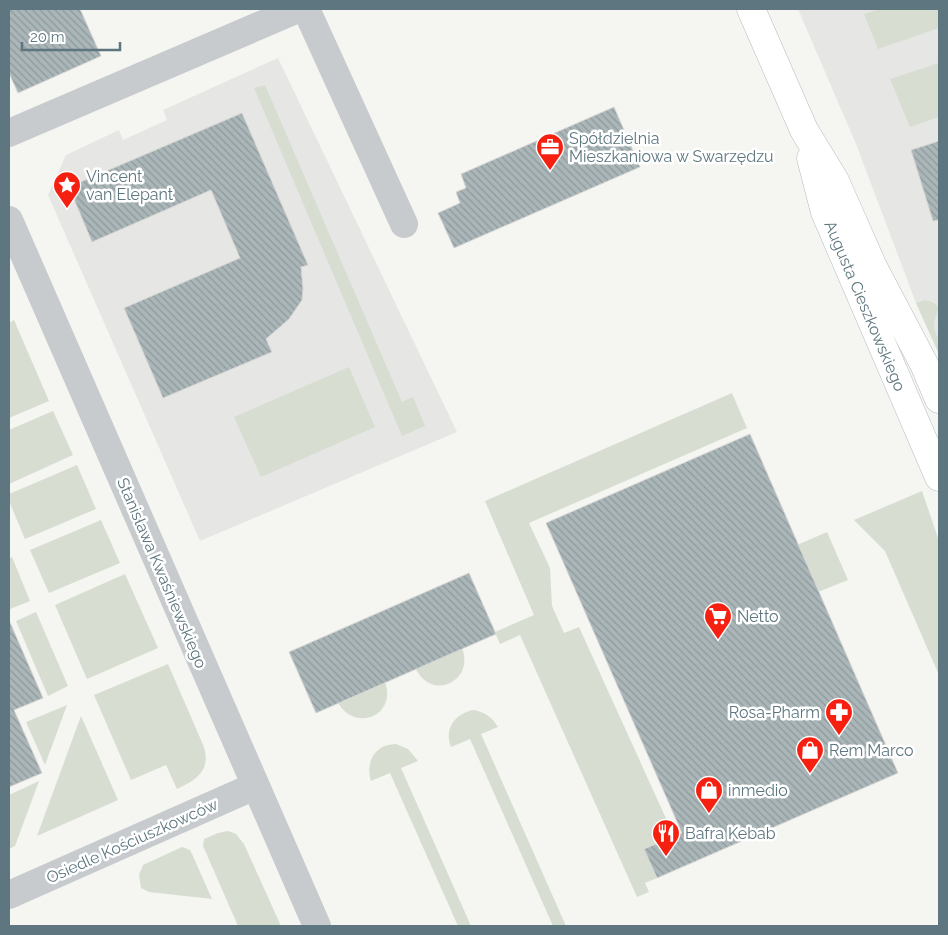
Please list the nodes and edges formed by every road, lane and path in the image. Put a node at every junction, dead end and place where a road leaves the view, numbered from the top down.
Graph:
1 (298, 9) edge
2 (306, 9) edge
3 (751, 9) edge
4 (804, 130) junction
5 (9, 133) edge
6 (9, 220) edge
7 (404, 224) dead end
8 (939, 399) edge
9 (939, 477) edge
10 (255, 786) junction
11 (9, 895) edge
12 (317, 926) edge

1 - 5 street
2 - 7 street
3 - 4 street, Augusta Cieszkowskiego
4 - 8 street, Augusta Cieszkowskiego
4 - 9 street, Augusta Cieszkowskiego
6 - 10 street, Stanisława Kwaśniewskiego
10 - 11 street, Osiedle Kościuszkowców
10 - 12 street, Stanisława Kwaśniewskiego

